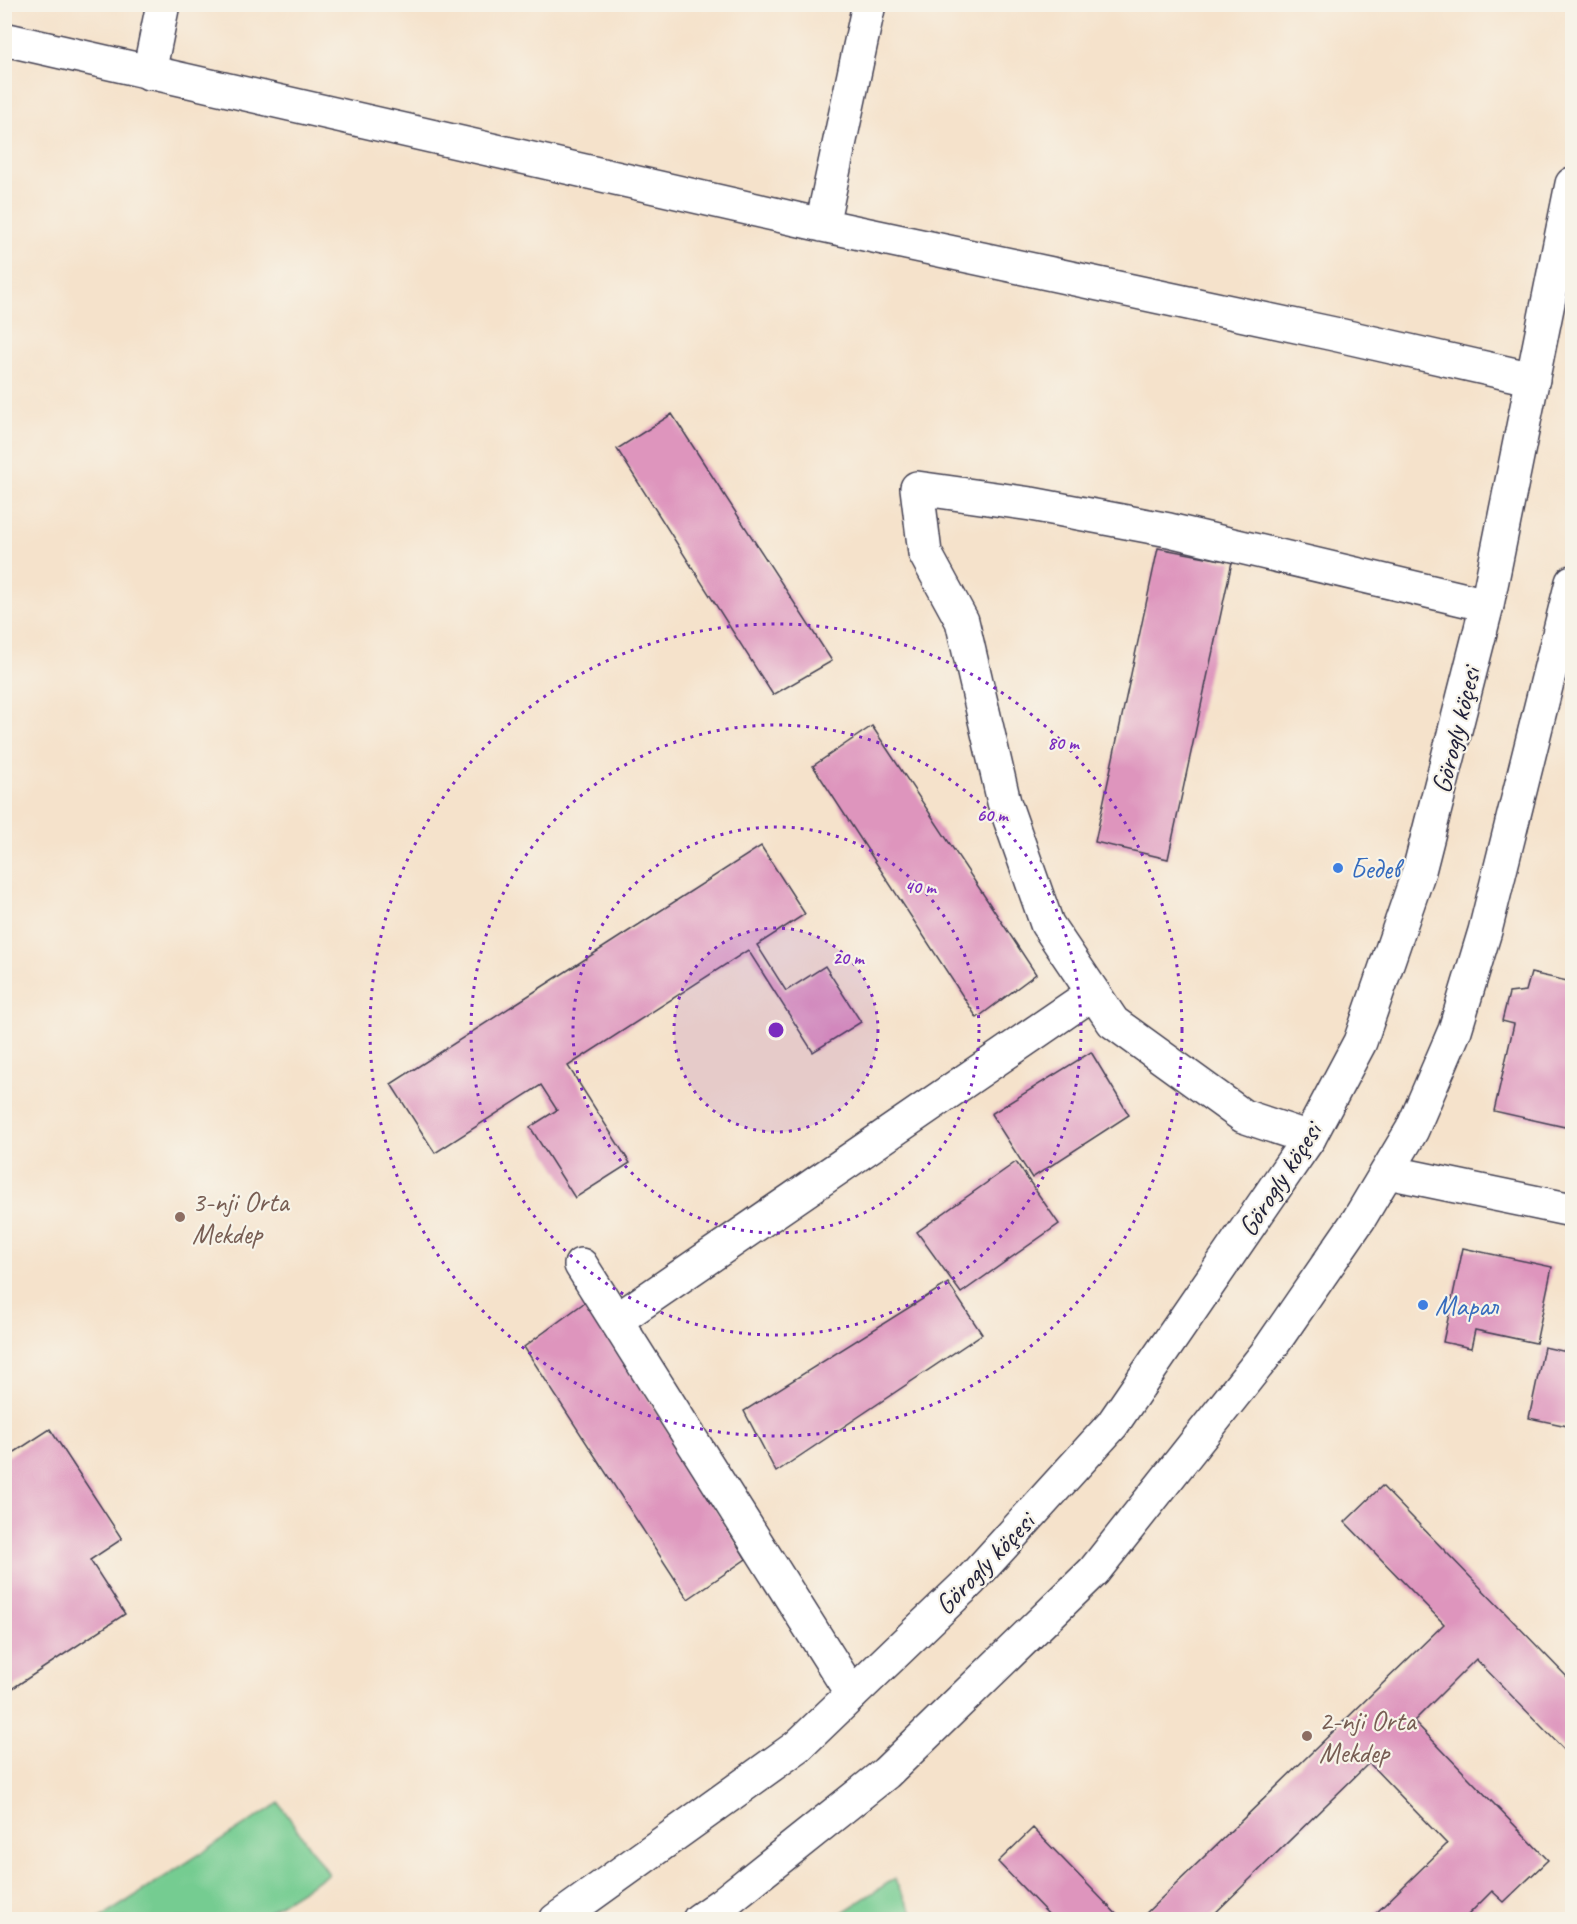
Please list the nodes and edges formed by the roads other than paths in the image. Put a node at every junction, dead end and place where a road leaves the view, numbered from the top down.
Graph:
1 (163, 4) edge
2 (869, 4) edge
3 (4, 39) edge
4 (149, 73) junction
5 (1572, 184) edge
6 (822, 225) junction
7 (1533, 379) junction
8 (1572, 582) edge
9 (1487, 605) junction
10 (1093, 993) junction
11 (1309, 1138) junction
12 (1388, 1172) junction
13 (1572, 1210) edge
14 (581, 1265) dead end
15 (616, 1320) junction
16 (852, 1694) junction
17 (556, 1920) edge
18 (699, 1920) edge

1 - 4 main road
2 - 6 main road
3 - 4 main road
4 - 6 main road
5 - 7 main road, Görogly köçesi
6 - 7 main road
7 - 9 main road, Görogly köçesi
8 - 12 main road
9 - 10 main road
9 - 11 main road, Görogly köçesi
10 - 11 main road
10 - 15 main road
11 - 16 main road, Görogly köçesi
12 - 13 main road
12 - 18 main road
14 - 15 main road
15 - 16 main road
16 - 17 main road, Görogly köçesi

